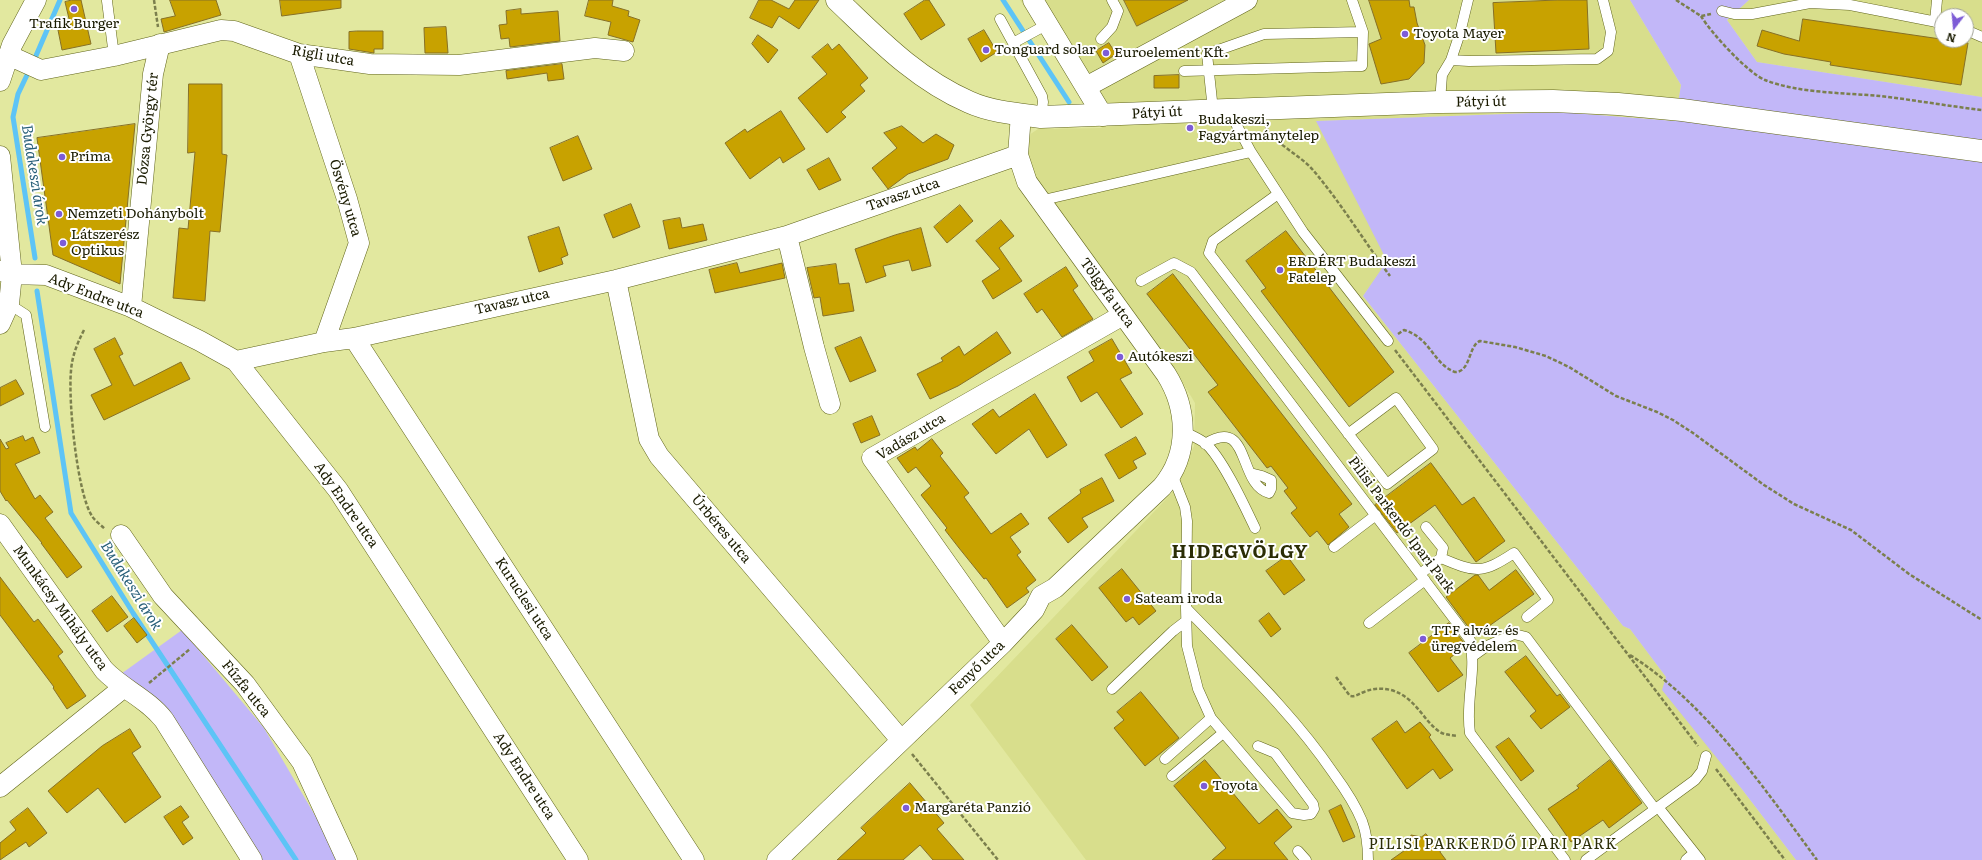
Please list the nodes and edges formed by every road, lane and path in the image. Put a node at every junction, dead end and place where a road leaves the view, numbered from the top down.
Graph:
1 (36, 0) edge
2 (154, 0) edge
3 (837, 0) edge
4 (1033, 0) edge
5 (1112, 0) edge
6 (1247, 0) edge
7 (1352, 0) edge
8 (1468, 0) edge
9 (1603, 0) edge
10 (1676, 0) edge
11 (107, 1) dead end
12 (1811, 2) edge
13 (1722, 11) joint
14 (1701, 16) junction
15 (1000, 19) dead end
16 (1934, 22) edge
17 (1048, 24) junction
18 (1363, 32) junction
19 (1101, 39) dead end
20 (1013, 43) junction
21 (160, 44) junction
22 (624, 52) dead end
23 (299, 54) junction
24 (8, 55) junction
25 (114, 56) junction
26 (1451, 60) junction
27 (1184, 71) dead end
28 (1210, 71) junction
29 (0, 81) edge
30 (1086, 87) junction
31 (1440, 102) junction
32 (1256, 109) junction
33 (1221, 110) junction
34 (1982, 110) edge
35 (1030, 116) junction
36 (1102, 116) junction
37 (1982, 151) edge
38 (1251, 152) junction
39 (1018, 155) junction
40 (0, 156) edge
41 (1278, 194) junction
42 (1039, 201) junction
43 (787, 236) junction
44 (6, 273) edge
45 (1390, 276) dead end
46 (616, 280) junction
47 (1141, 281) dead end
48 (8, 304) junction
49 (131, 307) junction
50 (1123, 315) junction
51 (0, 324) edge
52 (84, 330) dead end
53 (354, 338) junction
54 (1388, 341) junction
55 (324, 342) junction
56 (236, 361) junction
57 (830, 404) dead end
58 (45, 427) dead end
59 (1183, 431) junction
60 (1348, 434) junction
61 (1205, 444) junction
62 (1250, 473) dead end
63 (1172, 474) junction
64 (1376, 515) junction
65 (0, 524) edge
66 (1426, 527) dead end
67 (1255, 528) dead end
68 (121, 535) joint
69 (1334, 547) dead end
70 (1441, 558) junction
71 (1422, 577) junction
72 (1186, 608) junction
73 (1527, 617) dead end
74 (1982, 620) edge
75 (1186, 621) junction
76 (1369, 623) dead end
77 (1003, 643) junction
78 (1628, 653) junction
79 (1474, 656) junction
80 (174, 662) dead end
81 (158, 675) dead end
82 (1336, 677) dead end
83 (123, 688) junction
84 (1112, 689) dead end
85 (1211, 718) junction
86 (1223, 733) junction
87 (1470, 733) junction
88 (901, 740) junction
89 (1258, 746) dead end
90 (1706, 756) junction
91 (1165, 759) dead end
92 (1172, 776) dead end
93 (0, 787) edge
94 (1656, 808) junction
95 (1298, 851) dead end
96 (1697, 856) edge
97 (344, 859) edge
98 (252, 860) edge
99 (578, 860) edge
100 (694, 860) edge
101 (777, 860) edge
102 (998, 860) edge
103 (1306, 860) edge
104 (1368, 860) edge
105 (1564, 860) edge
106 (1586, 860) edge
107 (1686, 860) edge
108 (1785, 860) edge
109 (1817, 860) edge

1 - 24 street
2 - 21 path
3 - 35 main road, Pátyi út
4 - 17 street
5 - 19 lane
6 - 30 street
7 - 18 lane
8 - 26 lane
9 - 26 lane
10 - 14 path
11 - 25 lane
12 - 13 lane
12 - 16 lane
13 - 14 path
14 - 34 path
15 - 20 lane
17 - 20 lane
17 - 30 street
18 - 28 lane
18 - 28 lane
20 - 35 lane
21 - 23 street, Rigli utca
21 - 25 street, Rigli utca
21 - 49 street, Dózsa György tér
22 - 23 street, Rigli utca
23 - 55 street, Ösvény utca
24 - 25 street, Rigli utca
24 - 29 street
26 - 31 lane
27 - 28 lane
28 - 33 lane
30 - 36 street
31 - 32 main road, Pátyi út
31 - 37 main road, Pátyi út
32 - 33 main road, Pátyi út
32 - 45 path
33 - 36 main road, Pátyi út
33 - 38 lane
35 - 36 main road, Pátyi út
35 - 39 street, Tölgyfa utca
38 - 41 lane
38 - 42 lane
39 - 42 street, Tölgyfa utca
39 - 43 street, Tavasz utca
40 - 44 street
41 - 54 lane
41 - 60 lane
42 - 50 street, Tölgyfa utca
43 - 46 street, Tavasz utca
43 - 57 street
44 - 48 street
44 - 49 street, Ady Endre utca
46 - 53 street, Tavasz utca
46 - 88 street, Úrbéres utca
47 - 64 lane, Pilisi Parkerdő Ipari Park
48 - 51 street
48 - 58 lane
49 - 56 street, Ady Endre utca
50 - 59 street, Tölgyfa utca
50 - 77 street, Vadász utca
52 - 68 path
53 - 55 street, Tavasz utca
53 - 100 street, Kuruclesi utca
54 - 74 path
54 - 78 path
55 - 56 street, Tavasz utca
56 - 99 street, Ady Endre utca
59 - 61 lane
59 - 63 street, Tölgyfa utca
60 - 60 lane
61 - 62 lane
61 - 67 lane
63 - 72 lane
63 - 77 street, Fenyő utca
64 - 69 lane
64 - 71 lane, Pilisi Parkerdő Ipari Park
65 - 83 street, Munkácsy Mihály utca
66 - 70 lane
68 - 97 street, Fűzfa utca
70 - 71 lane
70 - 73 lane
71 - 76 lane
71 - 79 lane, Pilisi Parkerdő Ipari Park
72 - 75 lane
72 - 104 lane
75 - 84 lane
75 - 85 lane
77 - 88 street, Fenyő utca
78 - 90 path
78 - 109 path
79 - 87 lane, Pilisi Parkerdő Ipari Park
79 - 94 lane
80 - 81 path
82 - 87 path
83 - 93 street
83 - 98 street, Munkácsy Mihály utca
85 - 86 lane
85 - 91 lane
86 - 89 lane
86 - 92 lane
87 - 105 lane
88 - 101 street, Fenyő utca
88 - 102 path
90 - 94 lane
90 - 108 path
94 - 96 lane
94 - 106 lane
95 - 103 lane
96 - 107 lane

